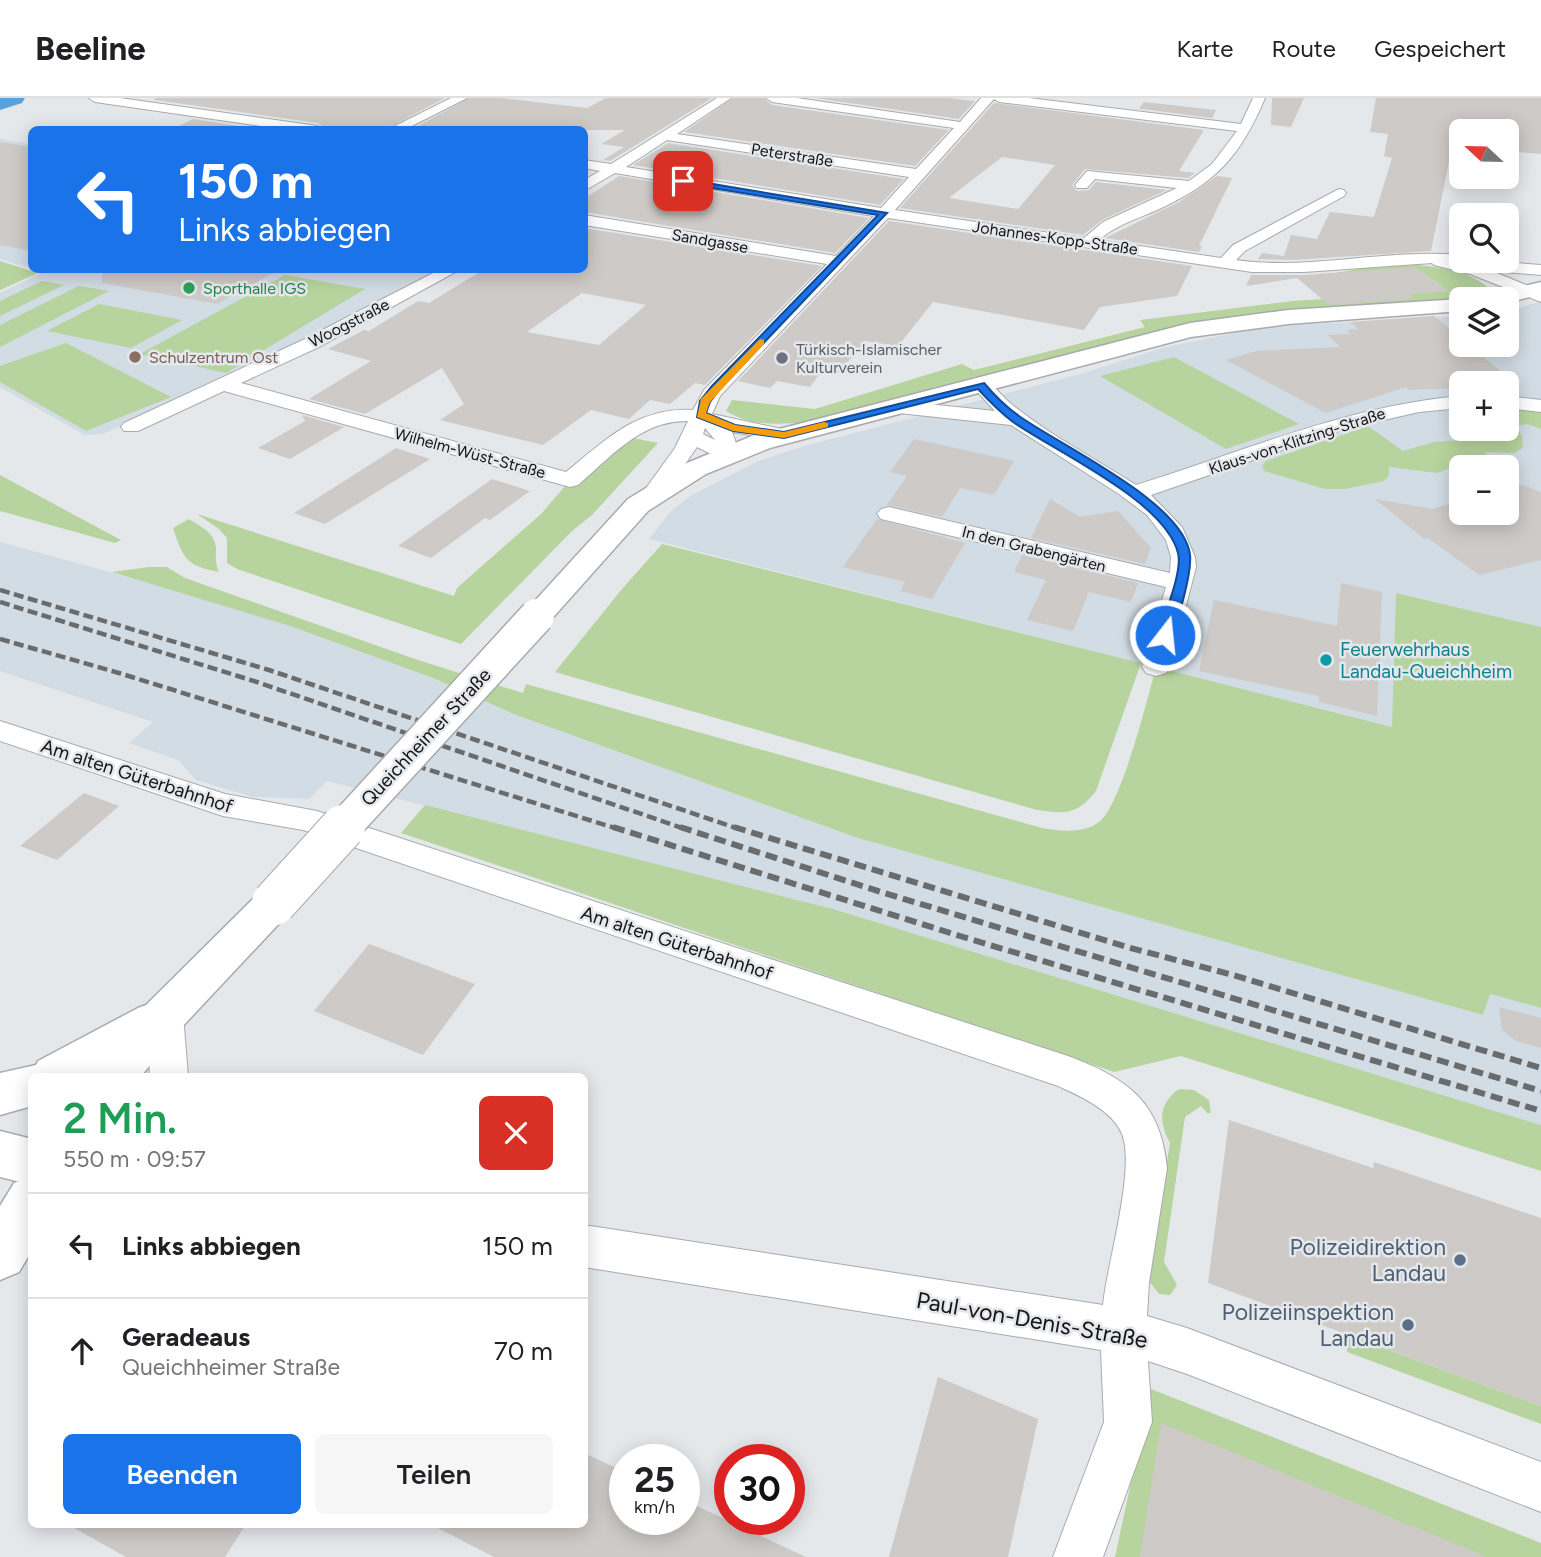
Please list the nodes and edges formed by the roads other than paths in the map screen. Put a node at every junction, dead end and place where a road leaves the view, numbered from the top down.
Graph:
1 (95, 98) edge
2 (461, 98) edge
3 (725, 98) edge
4 (772, 98) edge
5 (988, 98) edge
6 (999, 98) edge
7 (1259, 98) edge
8 (1177, 103) dead end
9 (242, 119) junction
10 (1168, 119) junction
11 (225, 126) edge
12 (274, 126) edge
13 (402, 126) edge
14 (963, 126) junction
15 (1246, 128) junction
16 (666, 136) junction
17 (588, 165) edge
18 (612, 169) junction
19 (918, 174) junction
20 (1091, 175) dead end
21 (588, 184) edge
22 (1192, 186) junction
23 (1339, 192) dead end
24 (883, 213) junction
25 (588, 221) edge
26 (1088, 243) junction
27 (1408, 257) junction
28 (1449, 259) edge
29 (837, 261) junction
30 (1227, 263) junction
31 (1519, 268) edge
32 (1541, 270) edge
33 (445, 273) edge
34 (1506, 273) edge
35 (1538, 294) edge
36 (1519, 296) edge
37 (1519, 301) edge
38 (1449, 306) edge
39 (224, 385) junction
40 (981, 386) junction
41 (1449, 403) edge
42 (1519, 403) edge
43 (1541, 406) edge
44 (899, 407) junction
45 (709, 419) junction
46 (1016, 419) junction
47 (131, 427) dead end
48 (784, 435) junction
49 (690, 436) junction
50 (729, 454) junction
51 (655, 491) junction
52 (1135, 493) junction
53 (888, 514) dead end
54 (1180, 583) junction
55 (1157, 667) dead end
56 (0, 731) edge
57 (166, 1015) junction
58 (60, 1073) edge
59 (115, 1073) edge
60 (169, 1073) edge
61 (28, 1086) edge
62 (0, 1094) edge
63 (0, 1154) edge
64 (28, 1161) edge
65 (28, 1206) edge
66 (588, 1247) edge
67 (0, 1254) edge
68 (1123, 1331) junction
69 (1541, 1487) edge
70 (1078, 1557) edge

1 - 9 street
2 - 13 street
3 - 16 street
4 - 14 street
5 - 14 street
6 - 10 street
7 - 15 street
8 - 10 street
9 - 11 street
9 - 12 street
10 - 15 street
14 - 19 street
15 - 22 street
16 - 18 street
16 - 19 street, Peterstraße
17 - 18 street, Johannes-Kopp-Straße
18 - 21 street
18 - 24 street, Johannes-Kopp-Straße
19 - 24 street
20 - 22 street
22 - 26 street
23 - 30 street
24 - 26 street, Johannes-Kopp-Straße
24 - 29 street
25 - 29 street, Sandgasse
26 - 30 street, Johannes-Kopp-Straße
27 - 28 street, Johannes-Kopp-Straße
27 - 30 street, Johannes-Kopp-Straße
27 - 35 street, Johannes-Kopp-Straße
29 - 45 street
31 - 32 street, Johannes-Kopp-Straße
33 - 39 street, Woogstraße
34 - 35 street, Johannes-Kopp-Straße
35 - 36 main road
35 - 37 street
38 - 40 main road, Queichheimer Straße
39 - 45 street, Wilhelm-Wüst-Straße
39 - 47 street, Woogstraße
40 - 44 main road, Queichheimer Straße
40 - 46 street
41 - 52 street, Klaus-von-Klitzing-Straße
42 - 43 street
44 - 46 street
44 - 48 main road, Queichheimer Straße
45 - 48 street
45 - 49 street
45 - 50 street
46 - 52 street
48 - 50 main road, Queichheimer Straße
49 - 50 street
49 - 51 street
50 - 51 main road, Queichheimer Straße
51 - 57 main road, Queichheimer Straße, bridge
52 - 54 street
53 - 54 street, In den Grabengärten
54 - 55 street
56 - 68 street, Am alten Güterbahnhof
57 - 58 main road
57 - 59 main road, Queichheimer Straße
57 - 60 street
61 - 62 main road
63 - 64 main road
65 - 67 main road
66 - 68 street, Paul-von-Denis-Straße
68 - 69 street, Paul-von-Denis-Straße
68 - 70 street, Am alten Güterbahnhof

